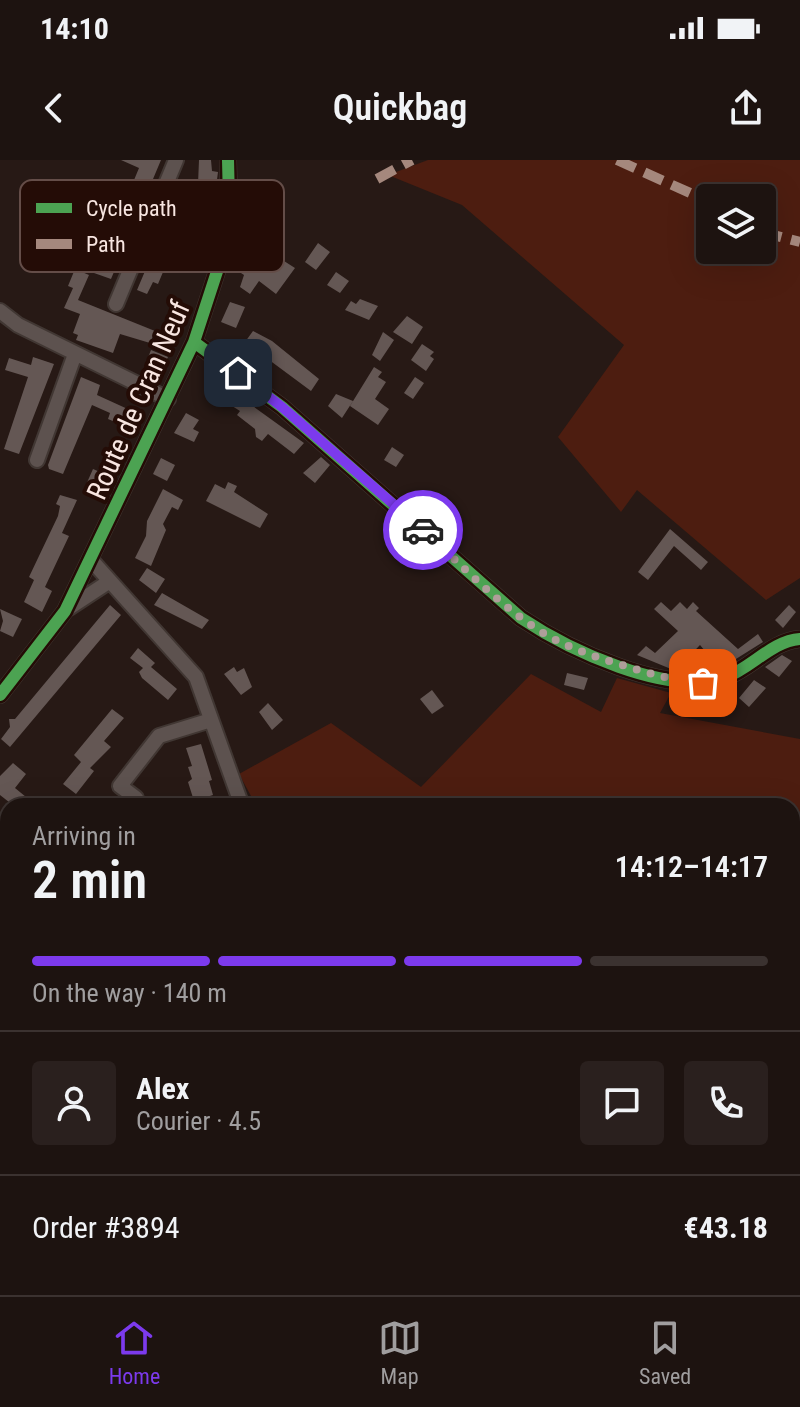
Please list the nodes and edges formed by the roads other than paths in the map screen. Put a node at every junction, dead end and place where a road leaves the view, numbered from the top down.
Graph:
1 (176, 160) edge
2 (228, 160) edge
3 (168, 180) edge
4 (228, 180) edge
5 (129, 272) edge
6 (217, 272) edge
7 (116, 304) dead end
8 (0, 311) edge
9 (194, 342) junction
10 (75, 354) junction
11 (168, 399) junction
12 (37, 460) dead end
13 (92, 561) junction
14 (110, 581) junction
15 (65, 611) junction
16 (800, 639) edge
17 (0, 695) edge
18 (211, 720) junction
19 (136, 798) dead end
20 (239, 798) edge

1 - 3 street
2 - 4 street, Route de Cran Neuf
5 - 7 street
6 - 9 street, Route de Cran Neuf
8 - 10 street
9 - 11 street, Route de Cran Neuf
9 - 16 street
10 - 11 street
10 - 12 street
11 - 13 street, Route de Cran Neuf
13 - 14 street
13 - 15 street, Route de Cran Neuf
14 - 15 street
14 - 18 street
15 - 17 street
18 - 19 street
18 - 20 street

